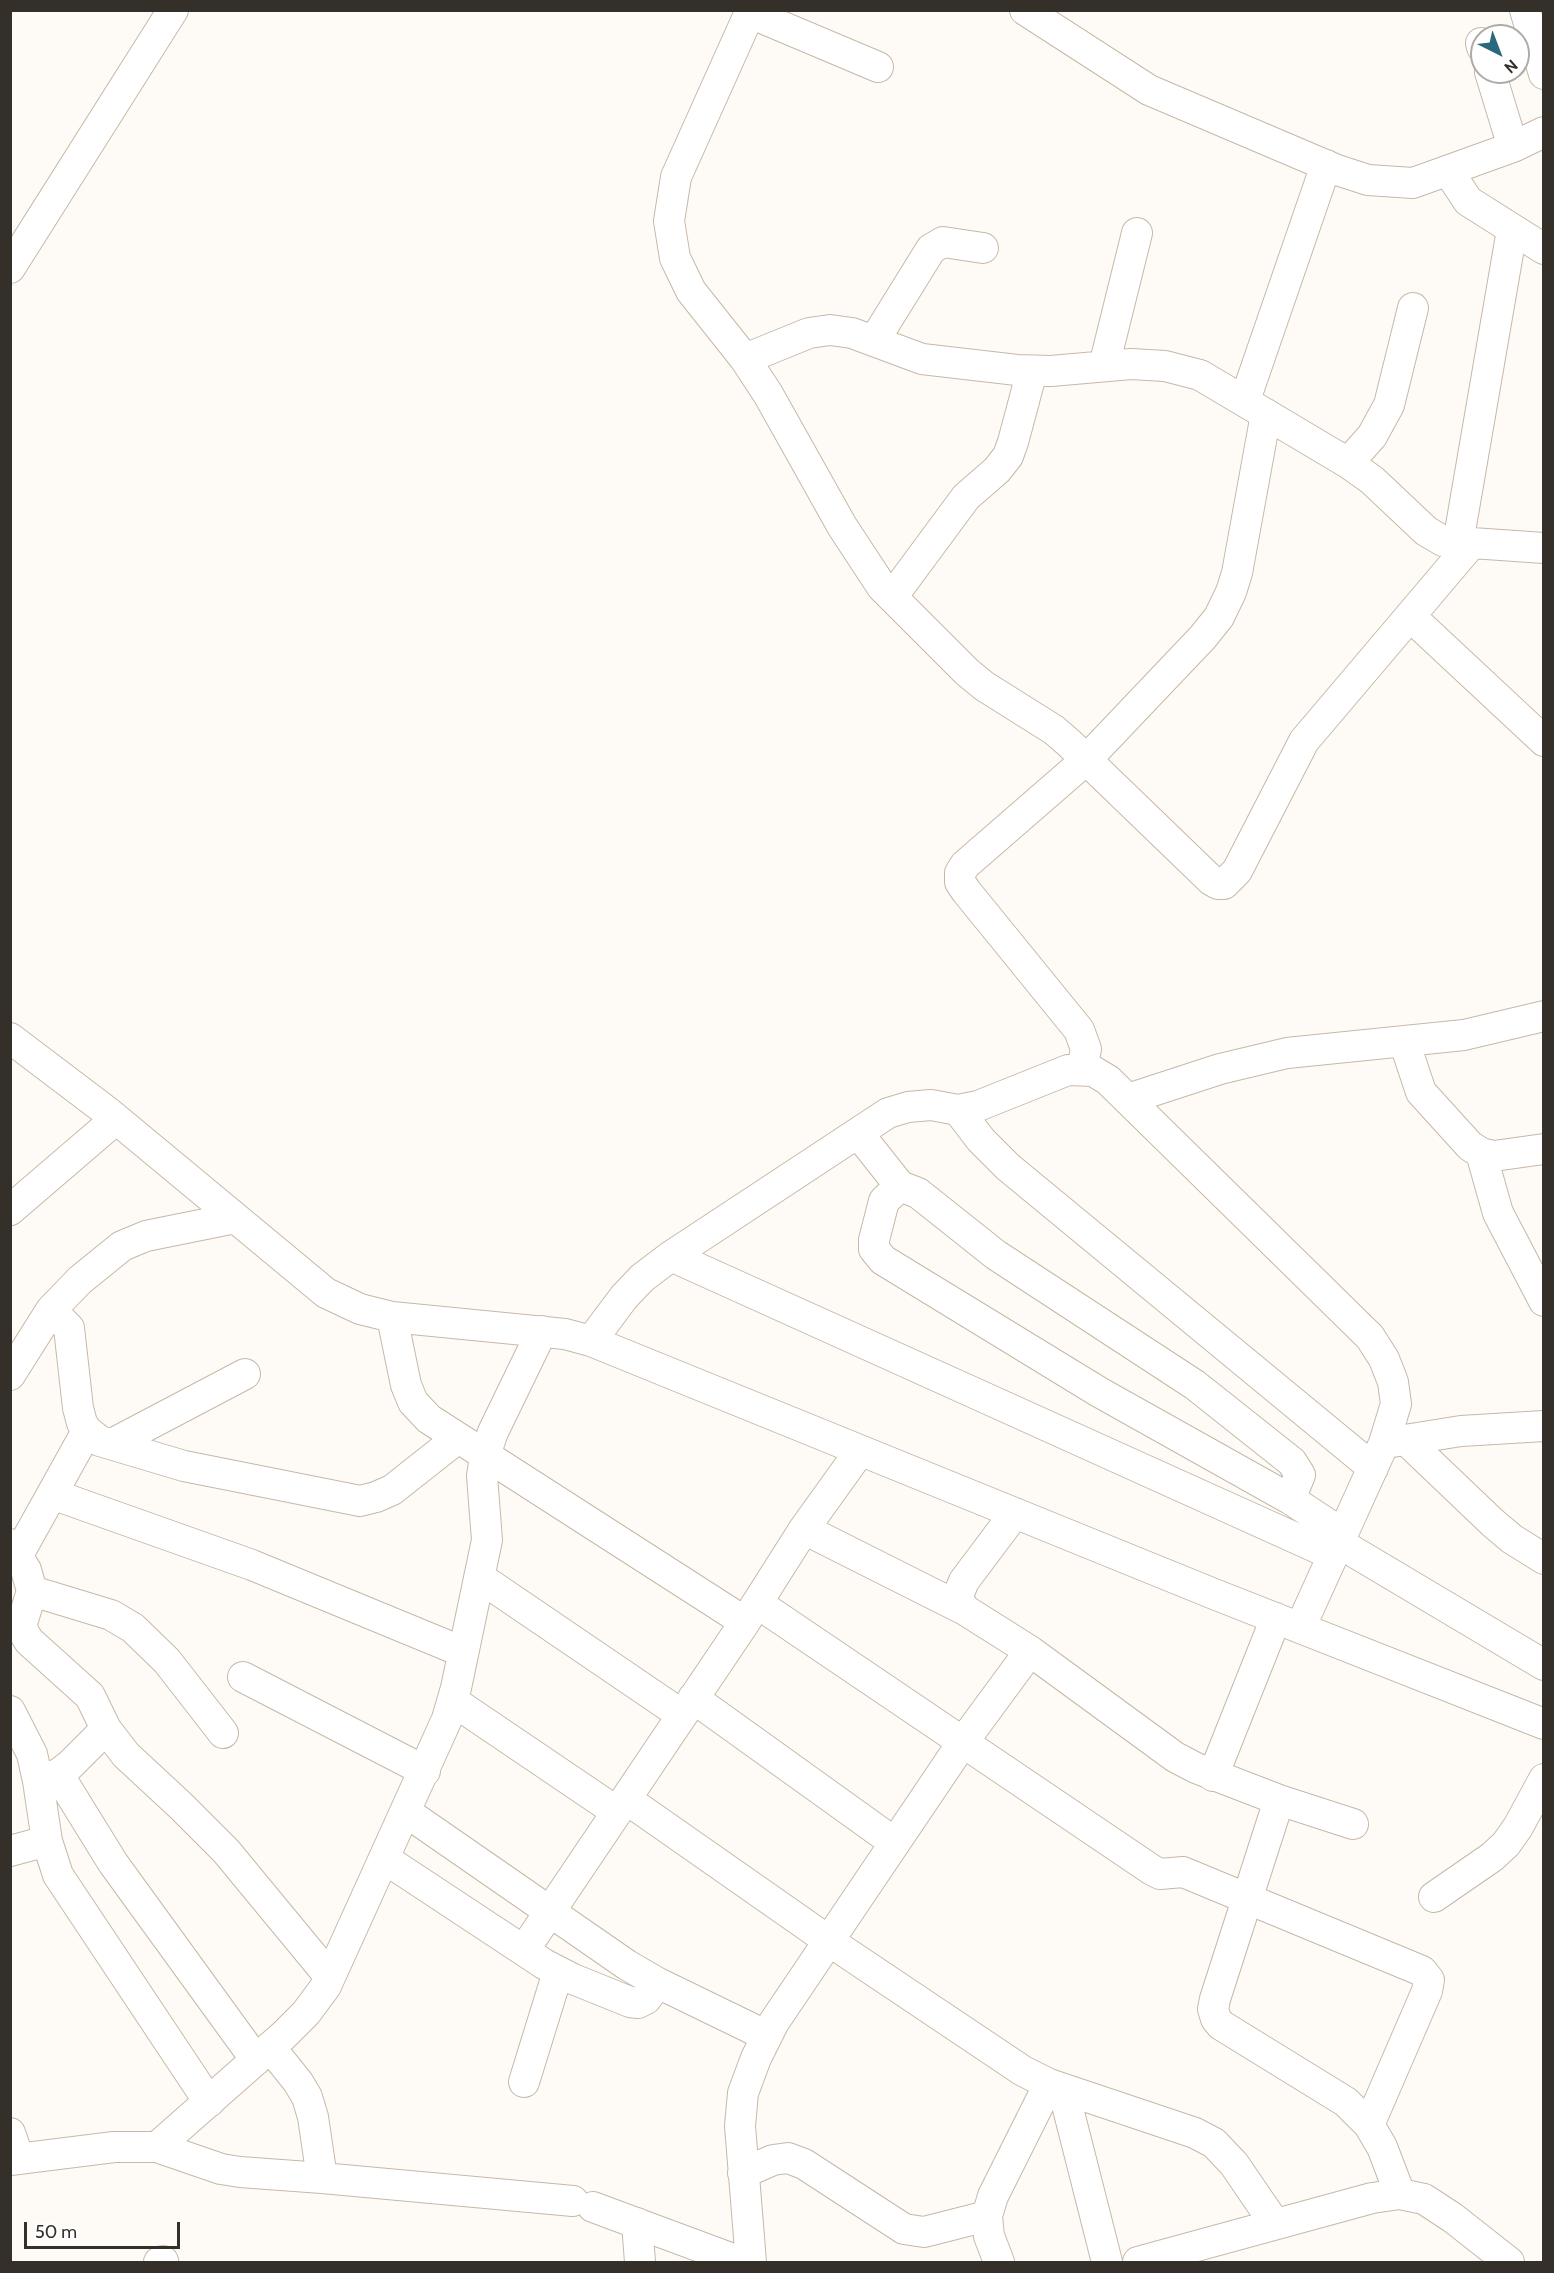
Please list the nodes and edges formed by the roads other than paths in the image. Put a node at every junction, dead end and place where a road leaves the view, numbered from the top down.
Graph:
1 (173, 10) edge
2 (1025, 10) edge
3 (1525, 10) edge
4 (750, 12) edge
5 (878, 67) dead end
6 (1544, 74) edge
7 (1494, 84) edge
8 (1544, 132) edge
9 (1513, 147) junction
10 (1326, 165) junction
11 (1449, 172) junction
12 (1512, 230) junction
13 (1137, 233) dead end
14 (983, 248) dead end
15 (1544, 249) edge
16 (10, 268) edge
17 (1413, 308) dead end
18 (874, 341) junction
19 (745, 359) junction
20 (1104, 366) junction
21 (1032, 371) junction
22 (1256, 407) junction
23 (1348, 463) junction
24 (1465, 543) junction
25 (1544, 548) edge
26 (892, 597) junction
27 (1410, 616) junction
28 (1544, 741) edge
29 (1087, 759) junction
30 (1544, 1016) edge
31 (10, 1038) edge
32 (1404, 1041) junction
33 (1082, 1069) junction
34 (1128, 1099) junction
35 (958, 1110) junction
36 (116, 1119) junction
37 (858, 1133) junction
38 (1544, 1149) edge
39 (1481, 1153) junction
40 (900, 1186) junction
41 (10, 1210) edge
42 (235, 1218) junction
43 (671, 1256) junction
44 (1535, 1267) edge
45 (1544, 1301) edge
46 (51, 1310) junction
47 (392, 1317) junction
48 (542, 1331) junction
49 (591, 1341) junction
50 (244, 1374) dead end
51 (10, 1375) edge
52 (1544, 1426) edge
53 (99, 1438) junction
54 (458, 1438) junction
55 (860, 1450) junction
56 (1388, 1451) junction
57 (485, 1455) junction
58 (52, 1494) junction
59 (1290, 1499) junction
60 (1015, 1513) junction
61 (804, 1529) junction
62 (1339, 1544) junction
63 (14, 1550) edge
64 (1544, 1559) edge
65 (479, 1577) junction
66 (32, 1591) junction
67 (965, 1610) junction
68 (751, 1613) junction
69 (1288, 1623) junction
70 (463, 1652) junction
71 (1030, 1652) junction
72 (1544, 1665) edge
73 (243, 1677) dead end
74 (453, 1701) junction
75 (688, 1707) junction
76 (10, 1711) edge
77 (1544, 1724) edge
78 (106, 1729) junction
79 (224, 1733) dead end
80 (963, 1742) junction
81 (425, 1771) junction
82 (1213, 1776) junction
83 (48, 1777) junction
84 (1544, 1779) edge
85 (1279, 1800) junction
86 (621, 1805) junction
87 (406, 1812) junction
88 (1353, 1824) dead end
89 (47, 1841) junction
90 (895, 1843) junction
91 (10, 1851) edge
92 (385, 1859) junction
93 (1434, 1897) dead end
94 (1247, 1899) junction
95 (550, 1911) junction
96 (829, 1941) junction
97 (524, 1950) junction
98 (558, 1972) junction
99 (330, 1977) junction
100 (658, 1983) junction
101 (767, 2036) junction
102 (263, 2054) junction
103 (524, 2082) dead end
104 (1056, 2087) junction
105 (209, 2102) junction
106 (1369, 2125) junction
107 (157, 2147) junction
108 (13, 2151) edge
109 (743, 2173) junction
110 (322, 2178) junction
111 (1400, 2194) junction
112 (987, 2216) junction
113 (637, 2223) junction
114 (1275, 2224) junction
115 (1222, 2251) edge
116 (640, 2262) edge
117 (741, 2262) edge
118 (751, 2262) edge
119 (999, 2262) edge
120 (1107, 2262) edge
121 (1138, 2262) edge
122 (1509, 2262) edge

1 - 16 street
2 - 10 street
3 - 6 street
4 - 5 street
4 - 19 street
7 - 9 street
8 - 9 street
9 - 11 street
10 - 11 street
10 - 22 street
11 - 12 street
12 - 15 street
12 - 24 street
13 - 20 street
14 - 18 street
17 - 23 street
18 - 19 street
18 - 21 street
19 - 26 street
20 - 21 street
20 - 22 street
21 - 26 street
22 - 23 street
22 - 29 street
23 - 24 street
24 - 25 street
24 - 27 street
26 - 29 street
27 - 28 street
27 - 29 street
29 - 33 street
30 - 32 street
31 - 36 street
32 - 34 street
32 - 39 street
33 - 34 street
33 - 35 street
34 - 56 street
35 - 37 street
35 - 56 street
36 - 41 street
36 - 42 street
37 - 40 street
37 - 43 street
38 - 39 street
39 - 44 street
40 - 59 street
40 - 59 street
42 - 46 street
42 - 47 street
43 - 49 street
43 - 62 street
44 - 45 street
46 - 51 street
46 - 53 street
47 - 48 street
47 - 54 street
48 - 49 street
48 - 57 street
49 - 55 street
50 - 53 street
52 - 56 street
53 - 54 street
53 - 58 street
54 - 57 street
55 - 60 street
55 - 61 street
56 - 62 street
56 - 64 street
57 - 65 street
57 - 68 street
58 - 63 street
58 - 70 street
59 - 62 street
60 - 67 street
60 - 69 street
61 - 67 street
61 - 68 street
62 - 69 street
62 - 72 street
63 - 66 street
65 - 70 street
65 - 75 street
66 - 78 street
66 - 79 street
67 - 71 street
68 - 75 street
68 - 80 street
69 - 77 street
69 - 82 street
70 - 74 street
71 - 80 street
71 - 82 street
73 - 81 street
74 - 81 street
74 - 86 street
75 - 86 street
75 - 90 street
76 - 83 street
78 - 83 street
78 - 99 street
80 - 90 street
80 - 94 street
81 - 87 street
82 - 85 street
83 - 89 street
83 - 102 street
84 - 93 street
85 - 88 street
85 - 94 street
86 - 95 street
86 - 96 street
87 - 92 street
87 - 95 street
89 - 91 street
89 - 105 street
90 - 96 street
92 - 97 street
92 - 99 street
94 - 106 street
94 - 106 street
95 - 97 street
95 - 100 street
96 - 101 street
96 - 104 street
97 - 98 street
98 - 100 street
98 - 103 street
99 - 102 street
100 - 101 street
101 - 109 street
102 - 105 street
102 - 110 street
104 - 112 street
104 - 114 street
104 - 120 street
105 - 107 street
106 - 111 street
107 - 108 street
107 - 110 street
109 - 112 street
109 - 118 street
110 - 113 street
111 - 114 street
111 - 122 street
112 - 119 street
113 - 116 street
113 - 117 street
114 - 115 street
115 - 121 street

